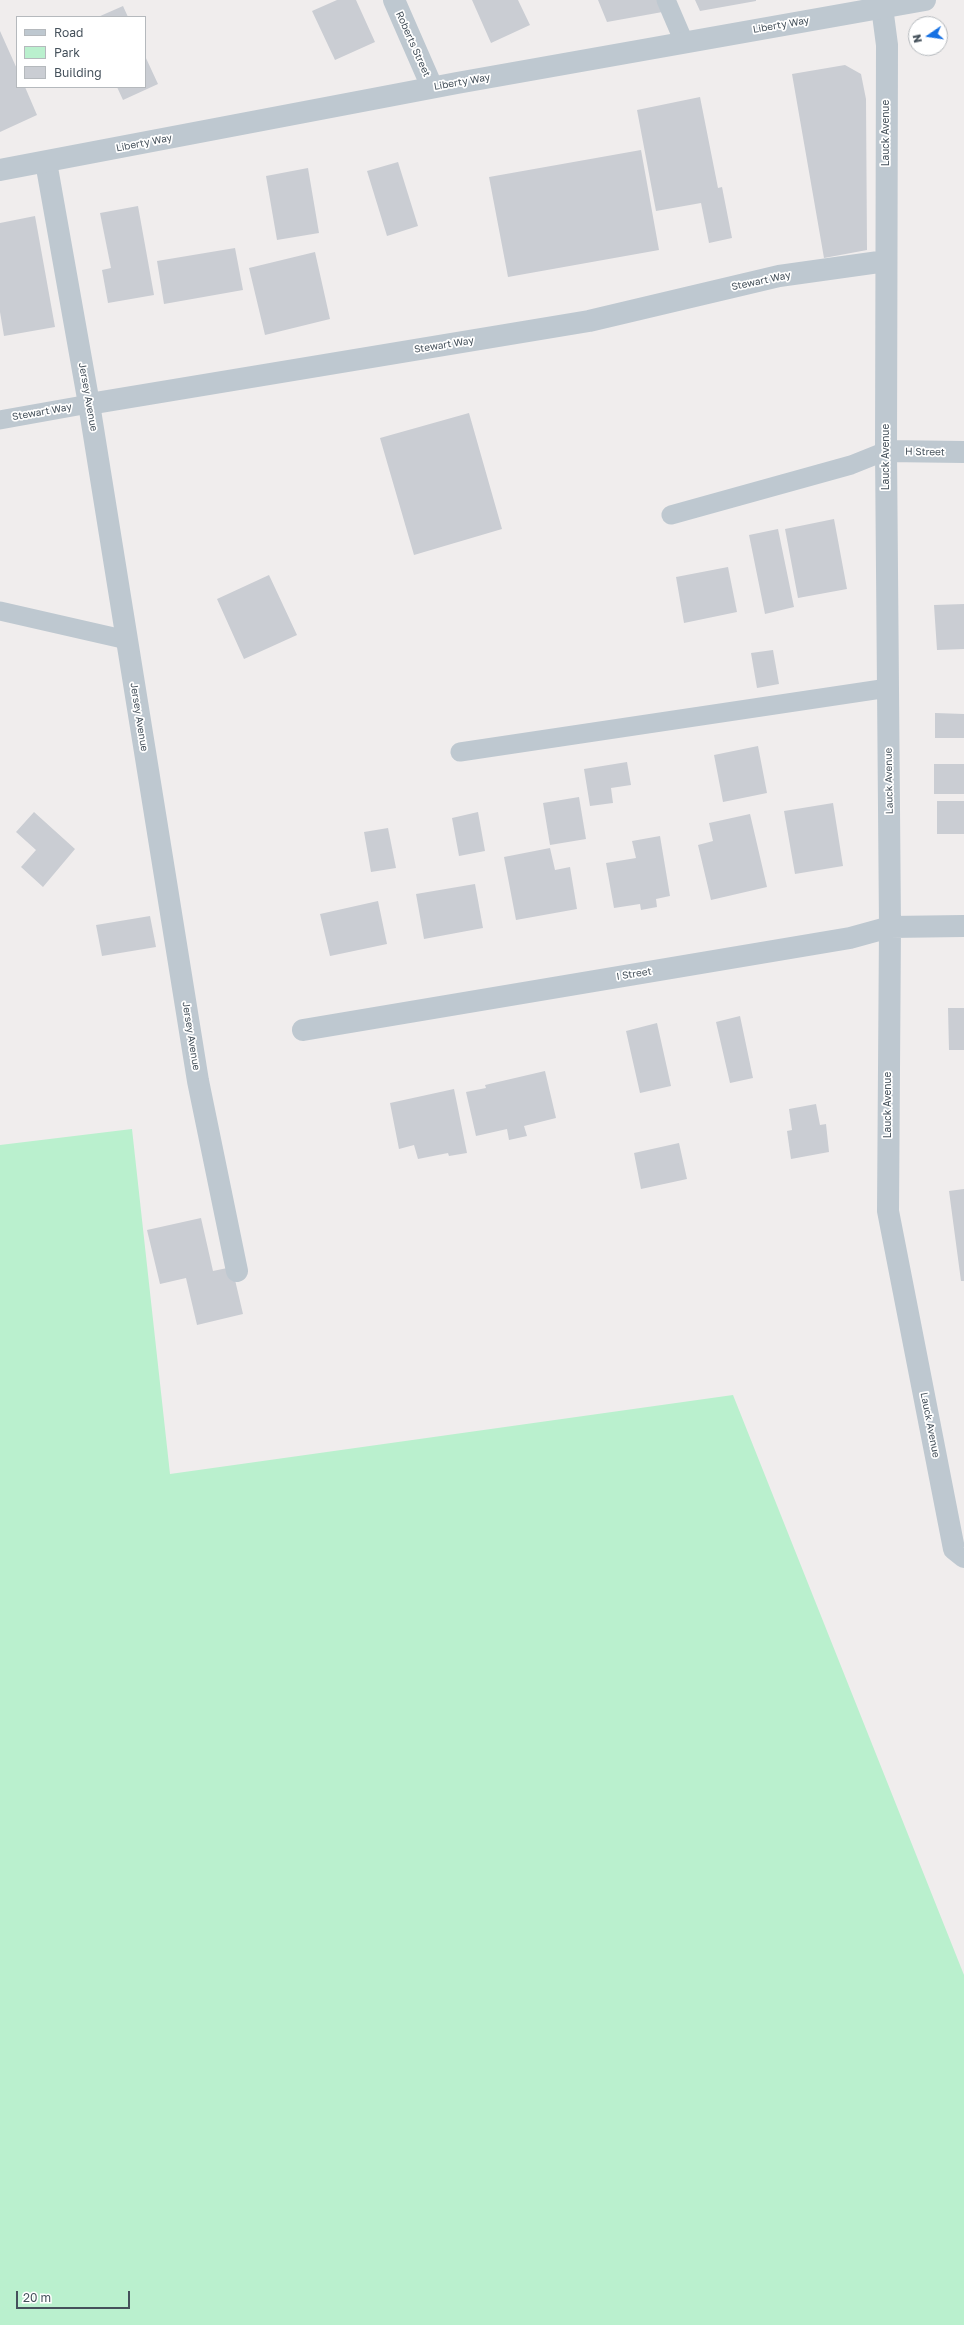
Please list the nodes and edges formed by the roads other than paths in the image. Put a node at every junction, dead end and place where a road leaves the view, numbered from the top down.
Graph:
1 (394, 0) edge
2 (666, 0) edge
3 (925, 0) edge
4 (882, 7) junction
5 (684, 42) junction
6 (432, 87) junction
7 (46, 162) junction
8 (0, 170) edge
9 (886, 261) junction
10 (90, 404) junction
11 (0, 420) edge
12 (886, 451) junction
13 (964, 452) edge
14 (671, 515) dead end
15 (0, 611) edge
16 (127, 640) junction
17 (888, 688) junction
18 (460, 752) dead end
19 (964, 926) edge
20 (890, 927) junction
21 (303, 1030) dead end
22 (237, 1271) dead end
23 (959, 1553) edge

1 - 6 street, Roberts Street
2 - 5 lane
3 - 4 street, Liberty Way
4 - 5 street, Liberty Way
4 - 9 street, Lauck Avenue
5 - 6 street, Liberty Way
6 - 7 street, Liberty Way
7 - 8 street, Liberty Way
7 - 10 street, Jersey Avenue
9 - 10 street, Stewart Way
9 - 12 street, Lauck Avenue
10 - 11 lane, Stewart Way
10 - 16 street, Jersey Avenue
12 - 13 street, H Street
12 - 14 lane
12 - 17 street, Lauck Avenue
15 - 16 lane
16 - 22 street, Jersey Avenue
17 - 18 lane
17 - 20 street, Lauck Avenue
19 - 20 street, I Street
20 - 21 street, I Street
20 - 23 street, Lauck Avenue

